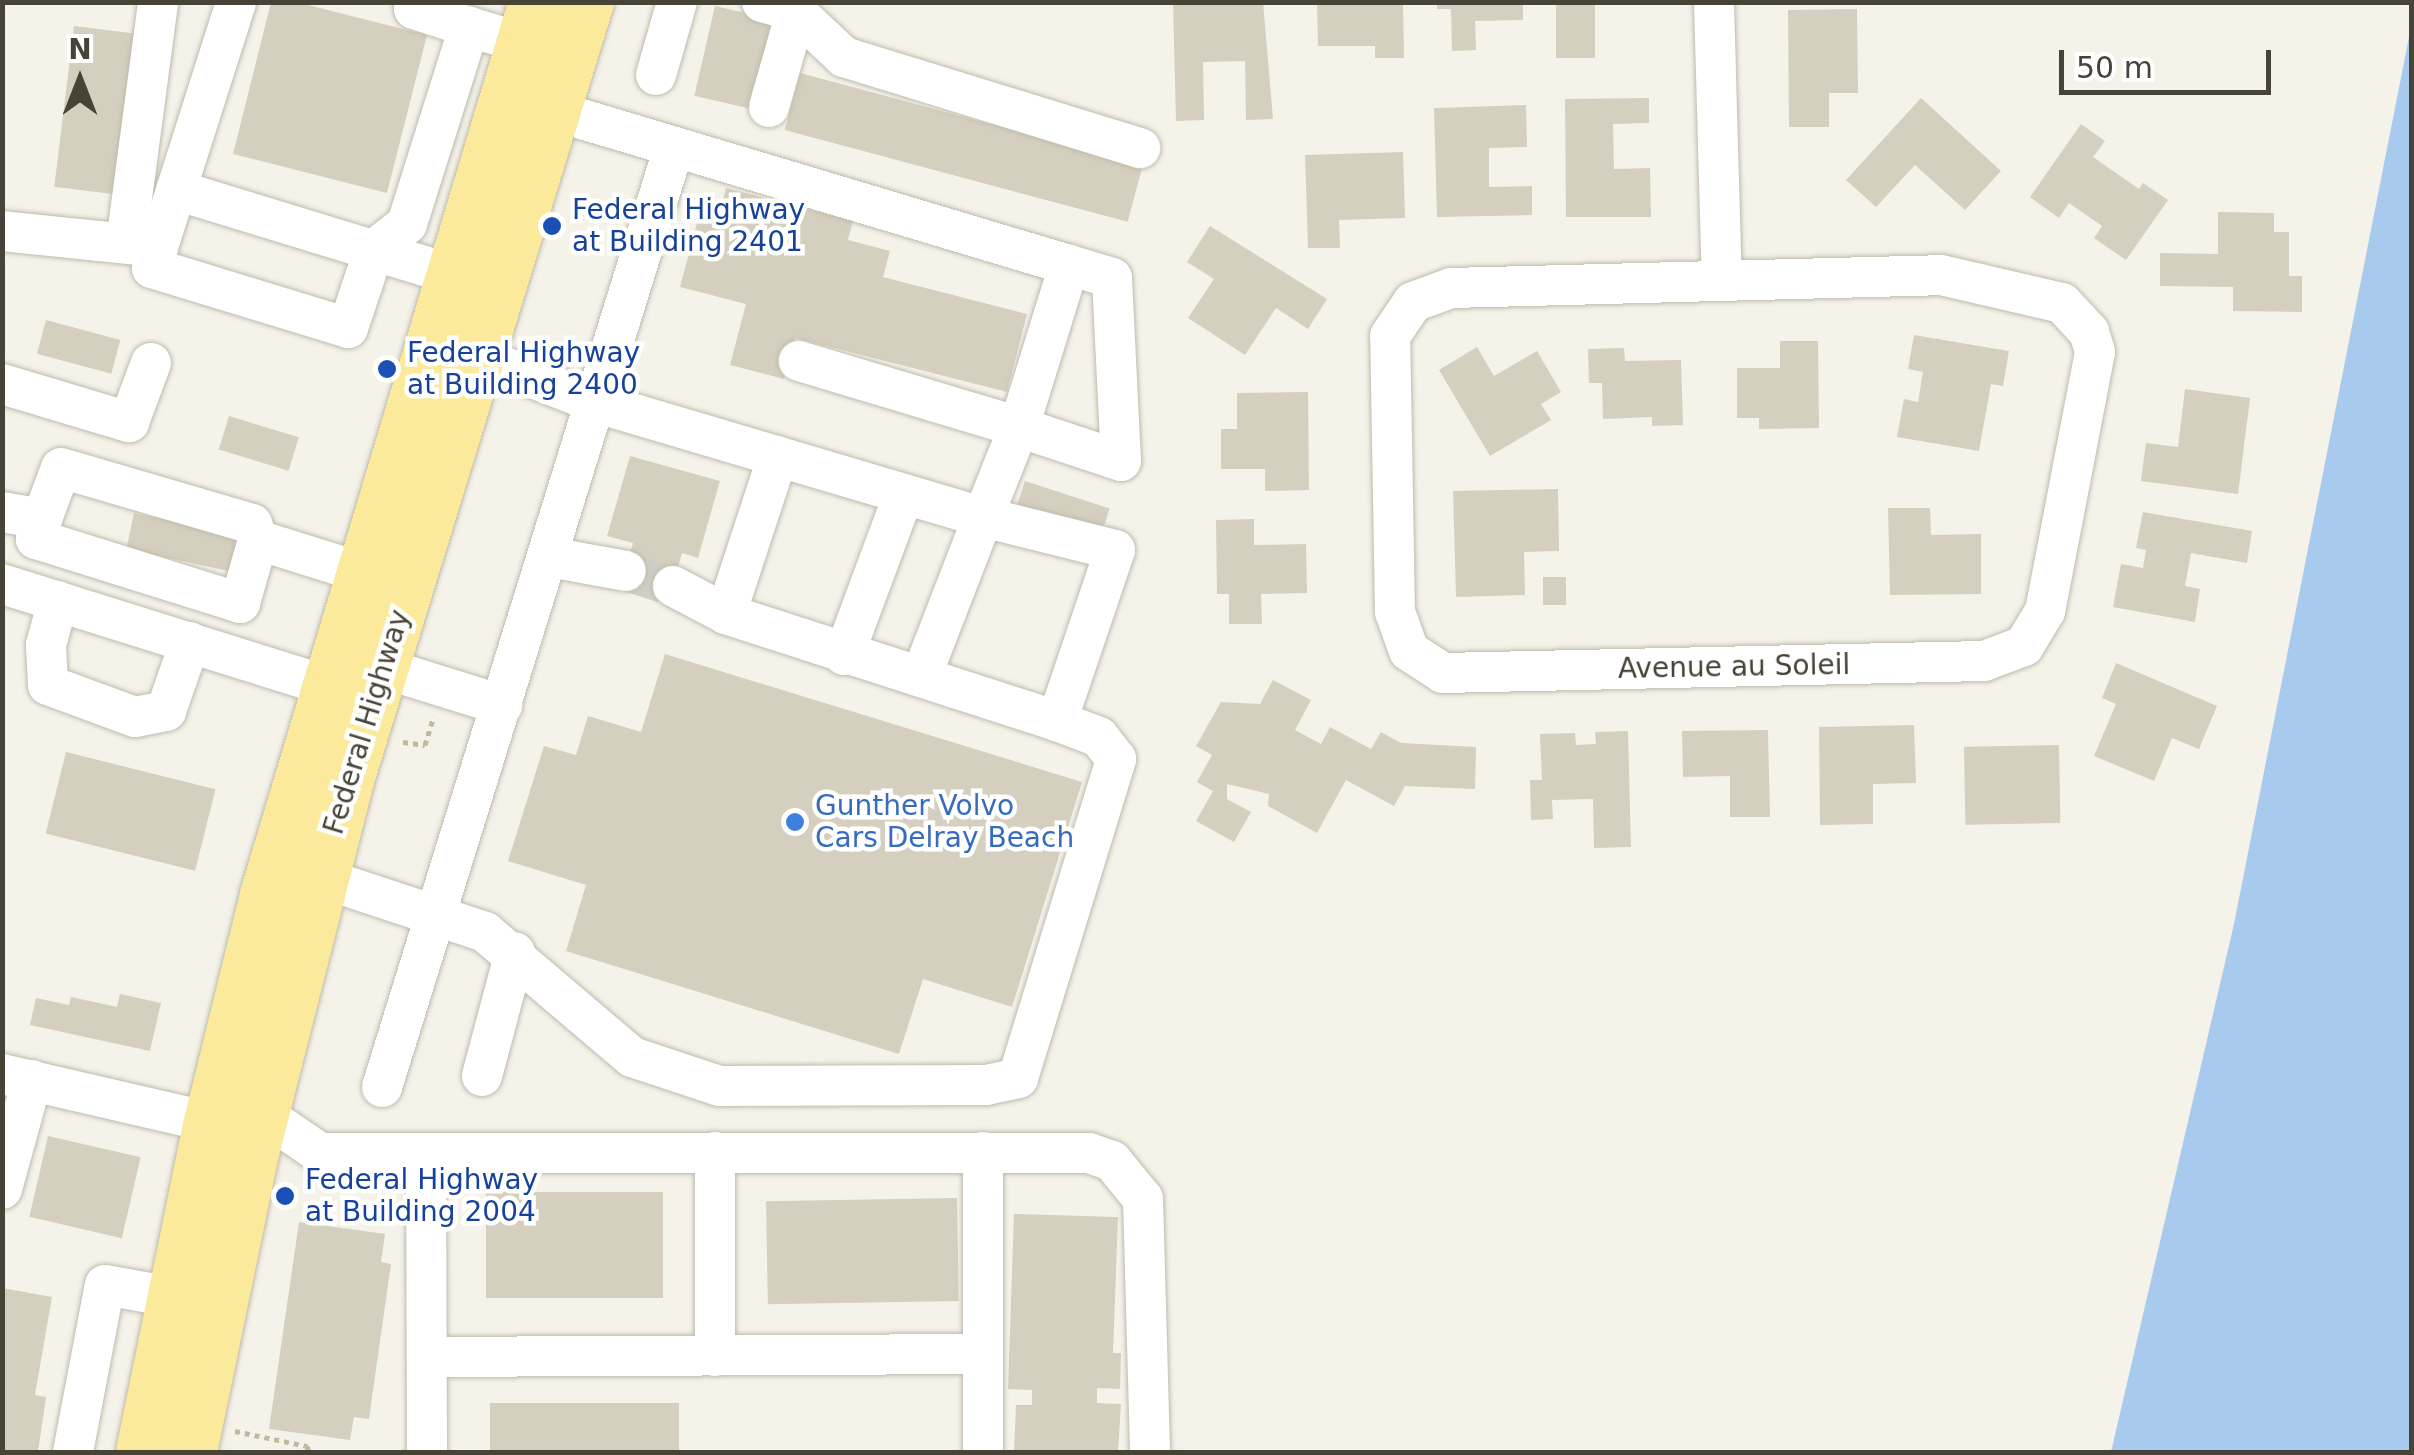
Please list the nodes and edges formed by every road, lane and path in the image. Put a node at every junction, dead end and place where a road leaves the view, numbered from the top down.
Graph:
1 (158, 2) edge
2 (236, 2) edge
3 (416, 2) edge
4 (588, 2) edge
5 (676, 2) edge
6 (1714, 2) edge
7 (779, 7) edge
8 (529, 23) edge
9 (470, 27) junction
10 (656, 75) dead end
11 (769, 107) dead end
12 (555, 111) junction
13 (674, 147) junction
14 (1140, 148) dead end
15 (176, 190) junction
16 (2, 231) edge
17 (142, 245) junction
18 (374, 250) junction
19 (1069, 265) junction
20 (451, 274) junction
21 (1722, 281) junction
22 (479, 357) junction
23 (800, 361) dead end
24 (151, 363) dead end
25 (2, 384) edge
26 (594, 402) junction
27 (1019, 427) junction
28 (778, 456) junction
29 (394, 460) junction
30 (903, 496) junction
31 (2, 512) edge
32 (983, 517) junction
33 (39, 529) junction
34 (258, 540) junction
35 (549, 557) junction
36 (626, 571) tunnel mouth
37 (360, 572) junction
38 (10, 586) edge
39 (673, 586) tunnel mouth
40 (58, 601) junction
41 (726, 614) junction
42 (190, 642) junction
43 (844, 654) junction
44 (382, 668) junction
45 (920, 677) junction
46 (324, 684) junction
47 (502, 705) junction
48 (1057, 721) junction
49 (349, 778) junction
50 (322, 878) junction
51 (436, 912) junction
52 (515, 952) junction
53 (482, 1076) dead end
54 (17, 1077) edge
55 (382, 1088) dead end
56 (263, 1114) junction
57 (210, 1122) junction
58 (426, 1152) junction
59 (715, 1152) junction
60 (984, 1152) junction
61 (2, 1190) edge
62 (171, 1300) junction
63 (984, 1354) junction
64 (715, 1356) junction
65 (427, 1357) junction
66 (212, 1442) edge
67 (73, 1452) edge
68 (142, 1452) edge
69 (161, 1452) edge
70 (309, 1452) edge
71 (427, 1452) edge
72 (984, 1452) edge
73 (1150, 1452) edge

1 - 17 street
2 - 15 street
3 - 9 street
4 - 12 main road, Federal Highway
5 - 10 street
6 - 21 street
7 - 11 street
7 - 14 street
8 - 9 street
8 - 20 main road, Federal Highway
9 - 18 street
12 - 13 street
12 - 22 main road, Federal Highway
13 - 19 street
13 - 26 street
15 - 17 street
15 - 18 street
16 - 17 street
17 - 18 street
18 - 20 street
19 - 27 street
19 - 27 street
20 - 29 main road, Federal Highway
21 - 21 street, Avenue au Soleil
22 - 26 street
22 - 44 main road, Federal Highway
23 - 27 street
24 - 25 street
26 - 28 street
26 - 35 street
27 - 32 street
28 - 30 street
28 - 41 street
29 - 37 main road, Federal Highway
29 - 44 main road
30 - 32 street
30 - 43 street
31 - 33 street
32 - 45 street
32 - 48 street
33 - 34 street
33 - 34 street
33 - 38 street
34 - 37 street
35 - 36 street
35 - 47 street
37 - 46 main road, Federal Highway
38 - 40 street
39 - 41 street
40 - 42 street
40 - 42 street
41 - 43 street
42 - 46 street
43 - 45 street
44 - 47 street
44 - 49 main road, Federal Highway
45 - 48 street
46 - 49 main road
46 - 57 main road, Federal Highway
47 - 51 street
48 - 52 street
49 - 50 main road, Federal Highway
50 - 51 street
50 - 56 main road, Federal Highway
51 - 52 street
51 - 55 street
52 - 53 street
54 - 57 street
54 - 61 street
56 - 58 street
56 - 66 main road, Federal Highway
57 - 62 main road, Federal Highway
58 - 59 street
58 - 65 street
59 - 60 street
59 - 64 street
60 - 63 street
60 - 73 street
62 - 67 street
62 - 68 main road, Federal Highway
62 - 69 main road
63 - 64 street
63 - 72 street
64 - 65 street
65 - 71 street
66 - 70 path

